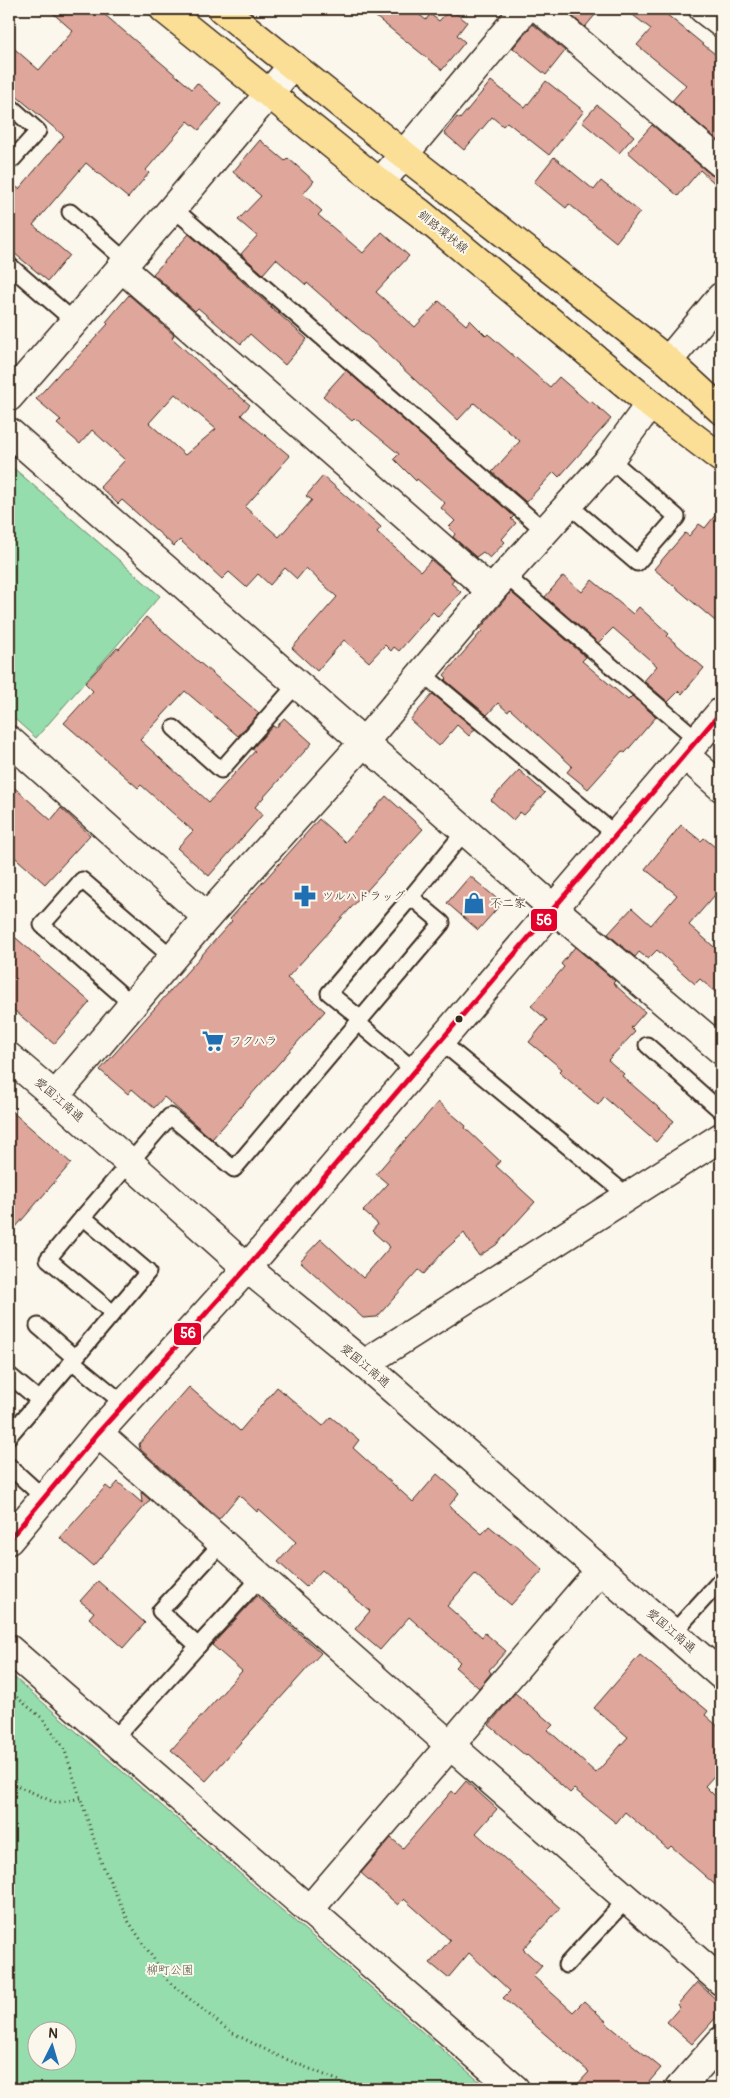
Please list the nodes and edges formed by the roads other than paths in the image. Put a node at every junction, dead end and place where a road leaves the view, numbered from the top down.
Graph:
1 (164, 9) edge
2 (222, 9) edge
3 (525, 9) edge
4 (540, 9) edge
5 (703, 9) edge
6 (721, 24) edge
7 (292, 66) junction
8 (269, 92) junction
9 (9, 105) edge
10 (403, 154) junction
11 (13, 159) dead end
12 (721, 163) edge
13 (380, 183) junction
14 (173, 208) junction
15 (70, 212) dead end
16 (9, 265) edge
17 (124, 265) junction
18 (721, 297) edge
19 (75, 322) junction
20 (668, 361) junction
21 (9, 397) edge
22 (650, 404) junction
23 (721, 410) edge
24 (9, 432) edge
25 (721, 458) edge
26 (610, 459) junction
27 (569, 505) junction
28 (545, 531) junction
29 (498, 583) junction
30 (422, 672) junction
31 (297, 684) junction
32 (721, 712) edge
33 (174, 728) dead end
34 (9, 740) edge
35 (364, 742) junction
36 (691, 747) junction
37 (721, 787) edge
38 (466, 831) junction
39 (616, 835) junction
40 (411, 896) junction
41 (553, 908) junction
42 (208, 917) junction
43 (173, 958) junction
44 (133, 1004) junction
45 (359, 1021) junction
46 (440, 1041) junction
47 (647, 1045) dead end
48 (721, 1050) edge
49 (9, 1057) edge
50 (414, 1070) junction
51 (55, 1096) junction
52 (721, 1111) edge
53 (721, 1136) edge
54 (130, 1163) junction
55 (628, 1196) junction
56 (83, 1217) junction
57 (247, 1268) junction
58 (113, 1313) junction
59 (38, 1326) dead end
60 (73, 1359) junction
61 (364, 1364) junction
62 (9, 1375) edge
63 (39, 1400) junction
64 (124, 1404) junction
65 (98, 1433) junction
66 (9, 1436) edge
67 (9, 1466) edge
68 (44, 1498) junction
69 (9, 1540) edge
70 (222, 1543) junction
71 (600, 1570) junction
72 (261, 1577) junction
73 (721, 1580) edge
74 (673, 1633) junction
75 (198, 1646) junction
76 (9, 1649) edge
77 (721, 1675) edge
78 (113, 1740) junction
79 (450, 1745) junction
80 (626, 1899) junction
81 (309, 1910) junction
82 (566, 1966) dead end
83 (721, 1981) edge
84 (721, 2040) edge
85 (515, 2089) edge
86 (679, 2089) edge

1 - 8 main road, 釧路環状線
2 - 7 main road
3 - 10 street
4 - 12 street
5 - 6 street
7 - 8 street
7 - 10 main road
8 - 13 main road, 釧路環状線
8 - 14 street
9 - 11 lane
10 - 13 street
10 - 20 main road
13 - 22 main road, 釧路環状線
14 - 17 street
14 - 28 lane
15 - 17 lane
16 - 19 lane
17 - 19 street
17 - 29 street
18 - 20 street
19 - 21 street
20 - 23 main road
22 - 25 main road, 釧路環状線
22 - 26 street
24 - 31 street
26 - 27 street
26 - 27 lane
27 - 28 street
28 - 29 street
29 - 30 street
29 - 36 lane
30 - 35 street
30 - 39 lane
31 - 33 lane
31 - 35 street
32 - 36 street
34 - 42 street
35 - 38 street
35 - 42 street
36 - 37 street
36 - 39 street
38 - 40 lane
38 - 41 street
39 - 41 street
40 - 45 lane
40 - 45 lane
41 - 46 street
41 - 48 street
42 - 43 street
43 - 44 street
43 - 44 lane
44 - 51 street
45 - 50 lane
45 - 54 lane
46 - 50 street
46 - 55 lane
47 - 52 lane
49 - 51 street, 愛国江南通
50 - 57 street
51 - 54 street, 愛国江南通
53 - 55 street
54 - 56 lane
54 - 57 street, 愛国江南通
55 - 61 street
56 - 58 lane
56 - 58 lane
57 - 61 street, 愛国江南通
57 - 64 street
58 - 60 lane
59 - 60 lane
60 - 63 lane
60 - 64 lane
61 - 71 street, 愛国江南通
62 - 63 lane
63 - 66 lane
64 - 65 street
65 - 68 street
65 - 70 street
67 - 68 lane
68 - 69 street
70 - 72 street
70 - 75 lane
71 - 74 street, 愛国江南通
71 - 79 street
72 - 75 lane
72 - 79 street
73 - 74 lane
74 - 77 street, 愛国江南通
75 - 78 lane
76 - 78 street
78 - 81 street
79 - 80 street
79 - 81 street
80 - 82 lane
80 - 83 street
81 - 85 street
84 - 86 street

